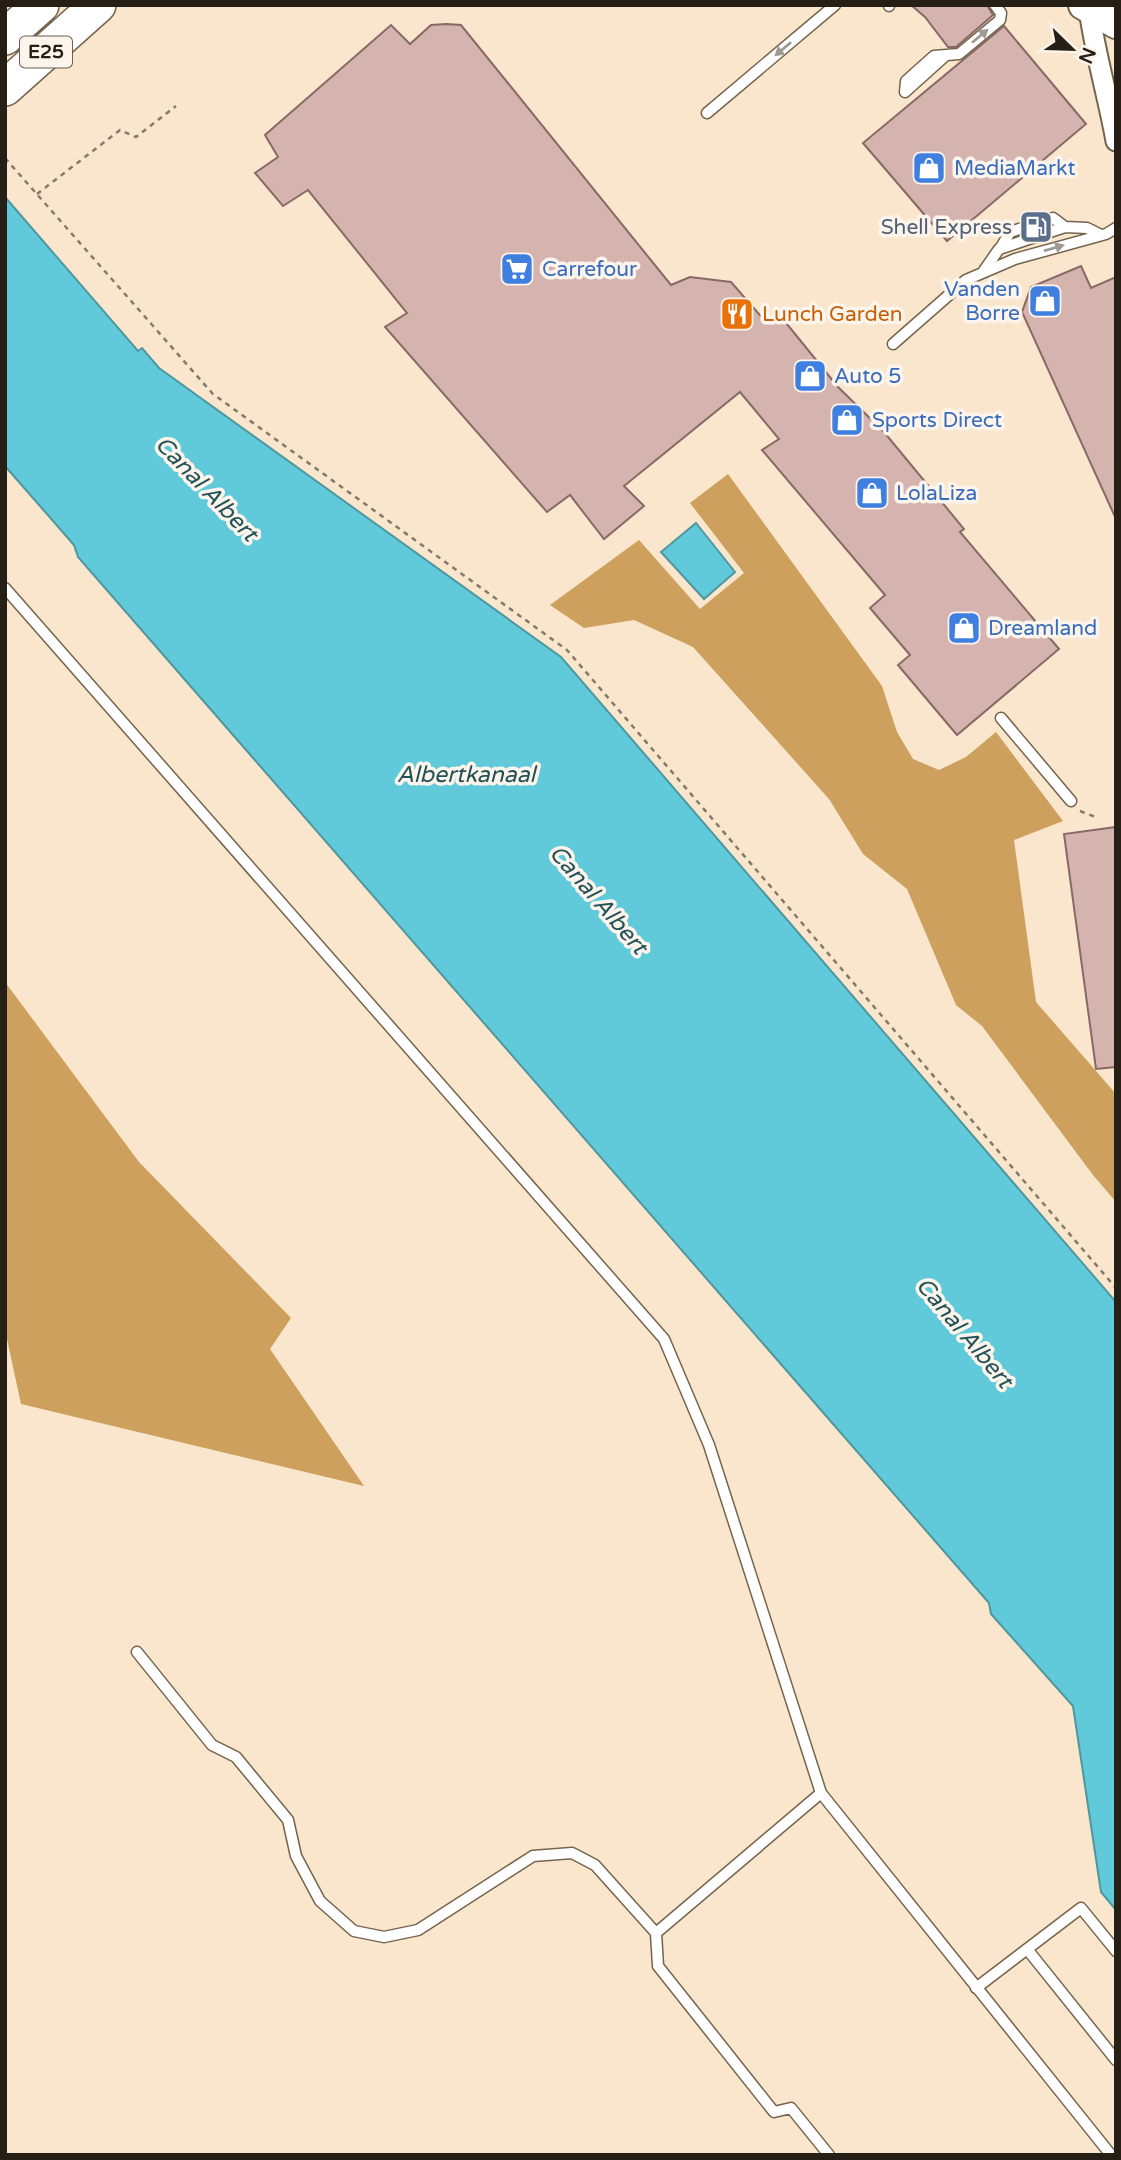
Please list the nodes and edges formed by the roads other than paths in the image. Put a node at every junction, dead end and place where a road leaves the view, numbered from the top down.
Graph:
1 (41, 5) edge
2 (835, 5) edge
3 (995, 5) edge
4 (1100, 7) edge
5 (92, 11) edge
6 (1116, 24) edge
7 (5, 37) edge
8 (5, 88) edge
9 (905, 92) dead end
10 (708, 113) dead end
11 (1116, 141) edge
12 (1116, 228) edge
13 (1101, 235) junction
14 (983, 272) junction
15 (893, 344) dead end
16 (5, 588) edge
17 (1001, 718) dead end
18 (1074, 804) road end
19 (137, 1652) dead end
20 (821, 1793) junction
21 (656, 1933) junction
22 (1027, 1949) junction
23 (1116, 1951) edge
24 (976, 1988) junction
25 (1116, 2060) edge
26 (829, 2155) edge
27 (1111, 2155) edge

1 - 7 highway, E25
2 -> 10 lane
9 -> 3 lane
4 - 6 main road
4 - 11 street
5 - 8 highway, E25
12 - 13 lane
14 -> 13 lane
13 - 14 lane
14 - 15 lane
16 - 20 lane
17 - 18 lane
19 - 21 lane
20 - 21 lane
20 - 24 lane
21 - 26 lane
22 - 23 lane
22 - 24 lane
22 - 25 lane
24 - 27 lane

